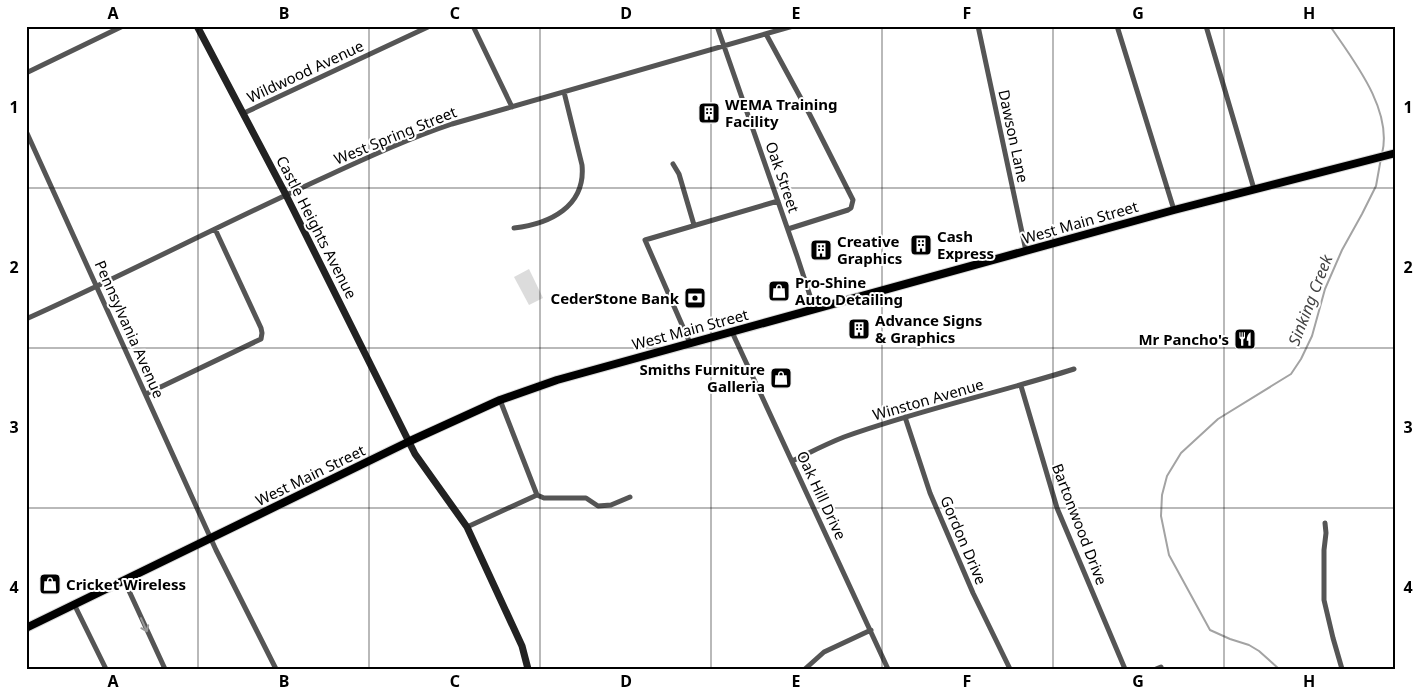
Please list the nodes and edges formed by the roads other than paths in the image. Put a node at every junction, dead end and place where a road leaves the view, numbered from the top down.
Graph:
1 (123, 26) edge
2 (198, 26) edge
3 (430, 26) edge
4 (472, 26) edge
5 (717, 26) edge
6 (793, 26) edge
7 (978, 26) edge
8 (1117, 26) edge
9 (1206, 26) edge
10 (766, 34) junction
11 (725, 45) junction
12 (26, 73) edge
13 (564, 92) junction
14 (512, 107) junction
15 (244, 113) junction
16 (26, 131) edge
17 (1396, 153) edge
18 (673, 164) dead end
19 (1254, 189) junction
20 (286, 195) junction
21 (778, 201) junction
22 (1174, 210) junction
23 (694, 225) junction
24 (514, 228) dead end
25 (215, 229) junction
26 (788, 230) junction
27 (1026, 251) junction
28 (97, 287) junction
29 (814, 308) junction
30 (26, 318) edge
31 (732, 332) junction
32 (690, 343) junction
33 (1074, 368) dead end
34 (1020, 386) junction
35 (146, 394) junction
36 (500, 400) junction
37 (905, 417) junction
38 (410, 441) junction
39 (792, 461) junction
40 (537, 495) junction
41 (630, 497) dead end
42 (1325, 523) dead end
43 (467, 527) junction
44 (210, 538) junction
45 (124, 580) junction
46 (74, 604) junction
47 (26, 628) edge
48 (871, 630) junction
49 (106, 669) edge
50 (165, 669) edge
51 (276, 669) edge
52 (528, 669) edge
53 (805, 669) edge
54 (888, 669) edge
55 (1010, 669) edge
56 (1125, 669) edge
57 (1342, 669) edge

1 - 12 street
2 - 15 street, Castle Heights Avenue
3 - 15 street, Wildwood Avenue
4 - 14 street
5 - 11 street, Oak Street
6 - 10 street, West Spring Street
7 - 27 street, Dawson Lane
8 - 22 street
9 - 19 street
10 - 11 street, West Spring Street
10 - 26 street
11 - 13 street, West Spring Street
11 - 21 street, Oak Street
13 - 14 street, West Spring Street
13 - 24 street
14 - 20 street, West Spring Street
15 - 20 street, Castle Heights Avenue
16 - 28 street, Pennsylvania Avenue
17 - 19 main road, West Main Street
18 - 23 street
19 - 22 main road, West Main Street
20 - 25 street, West Spring Street
20 - 38 street, Castle Heights Avenue
21 - 23 street
21 - 26 street, Oak Street
22 - 27 main road, West Main Street
23 - 32 street
25 - 28 street, West Spring Street
25 - 35 street
26 - 29 street, Oak Street
27 - 29 main road, West Main Street
28 - 30 street, West Spring Street
28 - 35 street, Pennsylvania Avenue
29 - 31 main road, West Main Street
31 - 32 main road, West Main Street
31 - 39 street, Oak Hill Drive
32 - 36 main road, West Main Street
33 - 34 street, Winston Avenue
34 - 37 street, Winston Avenue
34 - 56 street, Bartonwood Drive
35 - 44 street, Pennsylvania Avenue
36 - 38 main road, West Main Street
36 - 40 street
37 - 39 street, Winston Avenue
37 - 55 street, Gordon Drive
38 - 43 street, Castle Heights Avenue
38 - 44 main road, West Main Street
39 - 48 street, Oak Hill Drive
40 - 41 street
40 - 43 street
42 - 57 street
43 - 52 street, Castle Heights Avenue
44 - 45 main road, West Main Street
44 - 51 street, Pennsylvania Avenue
45 - 46 main road, West Main Street
45 -> 50 street
46 - 47 main road, West Main Street
46 - 49 street
48 - 53 street
48 - 54 street, Oak Hill Drive

